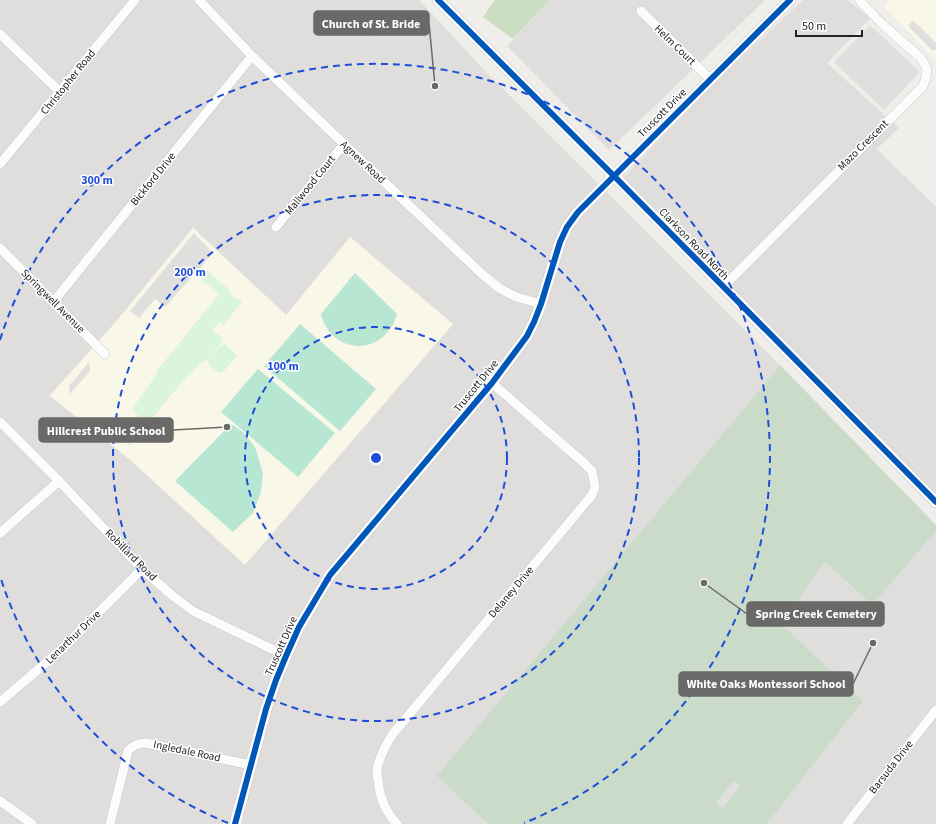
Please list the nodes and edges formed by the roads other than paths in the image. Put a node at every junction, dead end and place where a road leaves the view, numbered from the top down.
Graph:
1 (135, 0) edge
2 (199, 0) edge
3 (438, 0) edge
4 (790, 0) edge
5 (859, 0) edge
6 (640, 11) dead end
7 (0, 34) edge
8 (252, 56) junction
9 (710, 79) junction
10 (60, 92) junction
11 (344, 144) junction
12 (0, 164) edge
13 (614, 176) junction
14 (276, 227) dead end
15 (0, 248) edge
16 (723, 287) junction
17 (54, 301) junction
18 (541, 304) junction
19 (105, 354) dead end
20 (492, 383) junction
21 (0, 422) edge
22 (59, 481) junction
23 (936, 502) edge
24 (0, 533) edge
25 (142, 569) junction
26 (286, 656) junction
27 (0, 702) edge
28 (936, 710) edge
29 (251, 765) junction
30 (0, 801) edge
31 (32, 824) edge
32 (110, 824) edge
33 (236, 824) edge
34 (397, 824) edge
35 (846, 824) edge

1 - 10 street, Christopher Road
2 - 8 street, Agnew Road
3 - 13 street, Clarkson Road North
4 - 9 street, Truscott Drive
5 - 16 street, Mazo Crescent
6 - 9 street, Helm Court
7 - 10 street
8 - 11 street, Agnew Road
8 - 17 street, Bickford Drive
9 - 13 street, Truscott Drive
10 - 12 street, Christopher Road
11 - 14 street, Mallwood Court
11 - 18 street, Agnew Road
13 - 16 street, Clarkson Road North
13 - 18 street, Truscott Drive
15 - 17 street, Springwell Avenue
16 - 23 street, Clarkson Road North
17 - 19 street, Springwell Avenue
18 - 20 street, Truscott Drive
20 - 26 street, Truscott Drive
20 - 34 street, Delaney Drive
21 - 22 street, Robillard Road
22 - 24 street
22 - 25 street, Robillard Road
25 - 26 street, Robillard Road
25 - 27 street, Lenarthur Drive
26 - 29 street, Truscott Drive
28 - 35 street, Barsuda Drive
29 - 32 street, Ingledale Road
29 - 33 street, Truscott Drive
30 - 31 street

